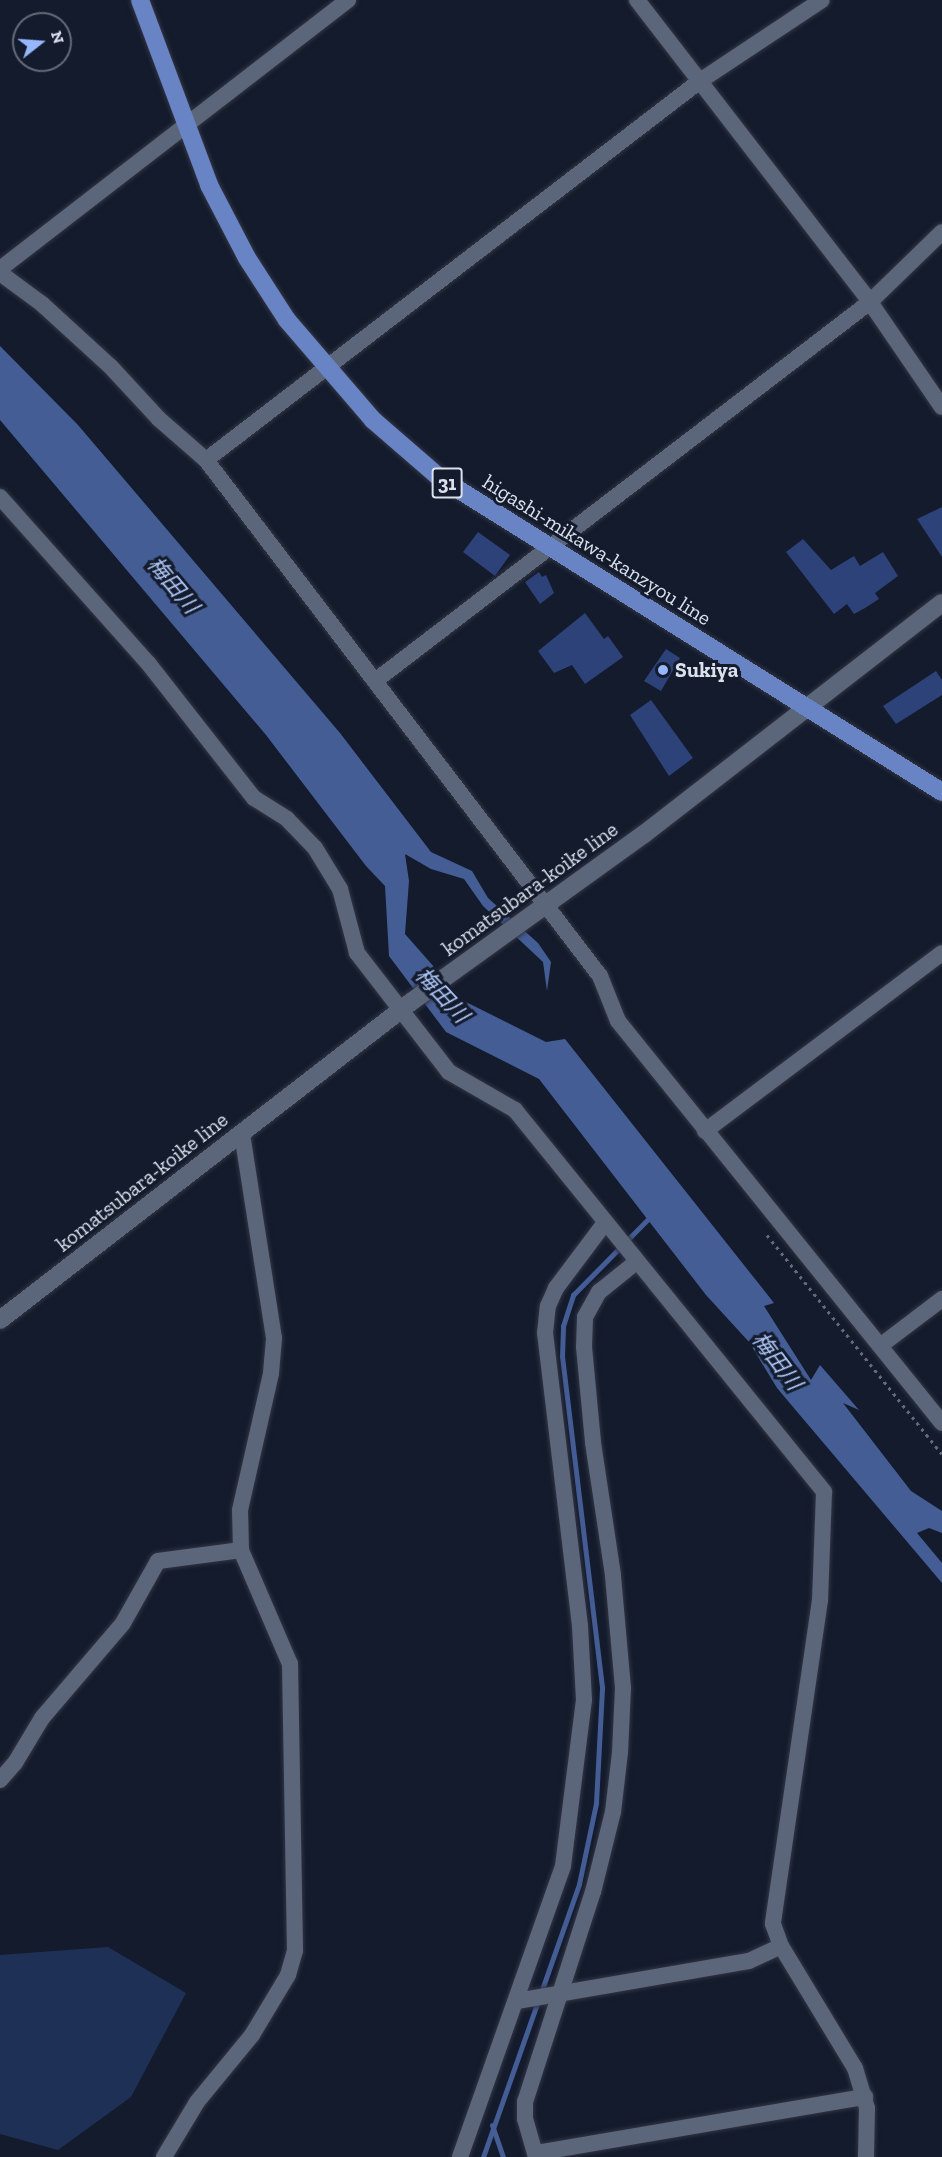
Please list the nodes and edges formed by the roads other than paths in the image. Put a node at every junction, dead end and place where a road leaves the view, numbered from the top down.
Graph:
1 (140, 0) edge
2 (348, 0) edge
3 (637, 0) edge
4 (822, 0) edge
5 (700, 81) junction
6 (185, 124) junction
7 (942, 232) edge
8 (0, 271) edge
9 (870, 302) junction
10 (326, 368) junction
11 (942, 407) edge
12 (206, 460) junction
13 (0, 497) edge
14 (548, 549) junction
15 (942, 603) edge
16 (375, 681) junction
17 (807, 707) junction
18 (942, 792) edge
19 (538, 910) junction
20 (942, 953) edge
21 (406, 1006) junction
22 (705, 1131) junction
23 (242, 1134) junction
24 (604, 1224) junction
25 (626, 1252) junction
26 (942, 1299) edge
27 (0, 1320) edge
28 (880, 1346) junction
29 (942, 1423) edge
30 (241, 1550) junction
31 (0, 1780) edge
32 (781, 1946) junction
33 (560, 1995) junction
34 (517, 2001) junction
35 (865, 2097) junction
36 (536, 2155) edge
37 (164, 2157) edge
38 (460, 2157) edge
39 (866, 2157) edge

1 - 6 main road, higashi-mikawa-kanzyou line / 31
2 - 6 street
3 - 5 street
4 - 5 street
5 - 9 street
5 - 10 street
6 - 8 street
6 - 10 main road, higashi-mikawa-kanzyou line / 31
7 - 9 street
8 - 12 street
9 - 11 street
9 - 14 street
10 - 12 street
10 - 14 main road, higashi-mikawa-kanzyou line / 31
12 - 16 street
13 - 21 street
14 - 16 street
14 - 17 main road, higashi-mikawa-kanzyou line / 31
15 - 17 main road, komatsubara-koike line
16 - 19 street
17 - 18 main road, higashi-mikawa-kanzyou line / 31
17 - 19 main road, komatsubara-koike line
19 - 21 main road, komatsubara-koike line
19 - 22 street
20 - 22 street
21 - 23 main road, komatsubara-koike line
21 - 24 street
22 - 28 street
23 - 27 main road, komatsubara-koike line
23 - 30 street
24 - 25 street
24 - 34 street
25 - 32 street
25 - 33 street
26 - 28 street
28 - 29 street
30 - 31 street
30 - 37 street
32 - 33 street
32 - 35 street
33 - 34 street
33 - 36 street
34 - 38 street
35 - 36 street
35 - 39 street

